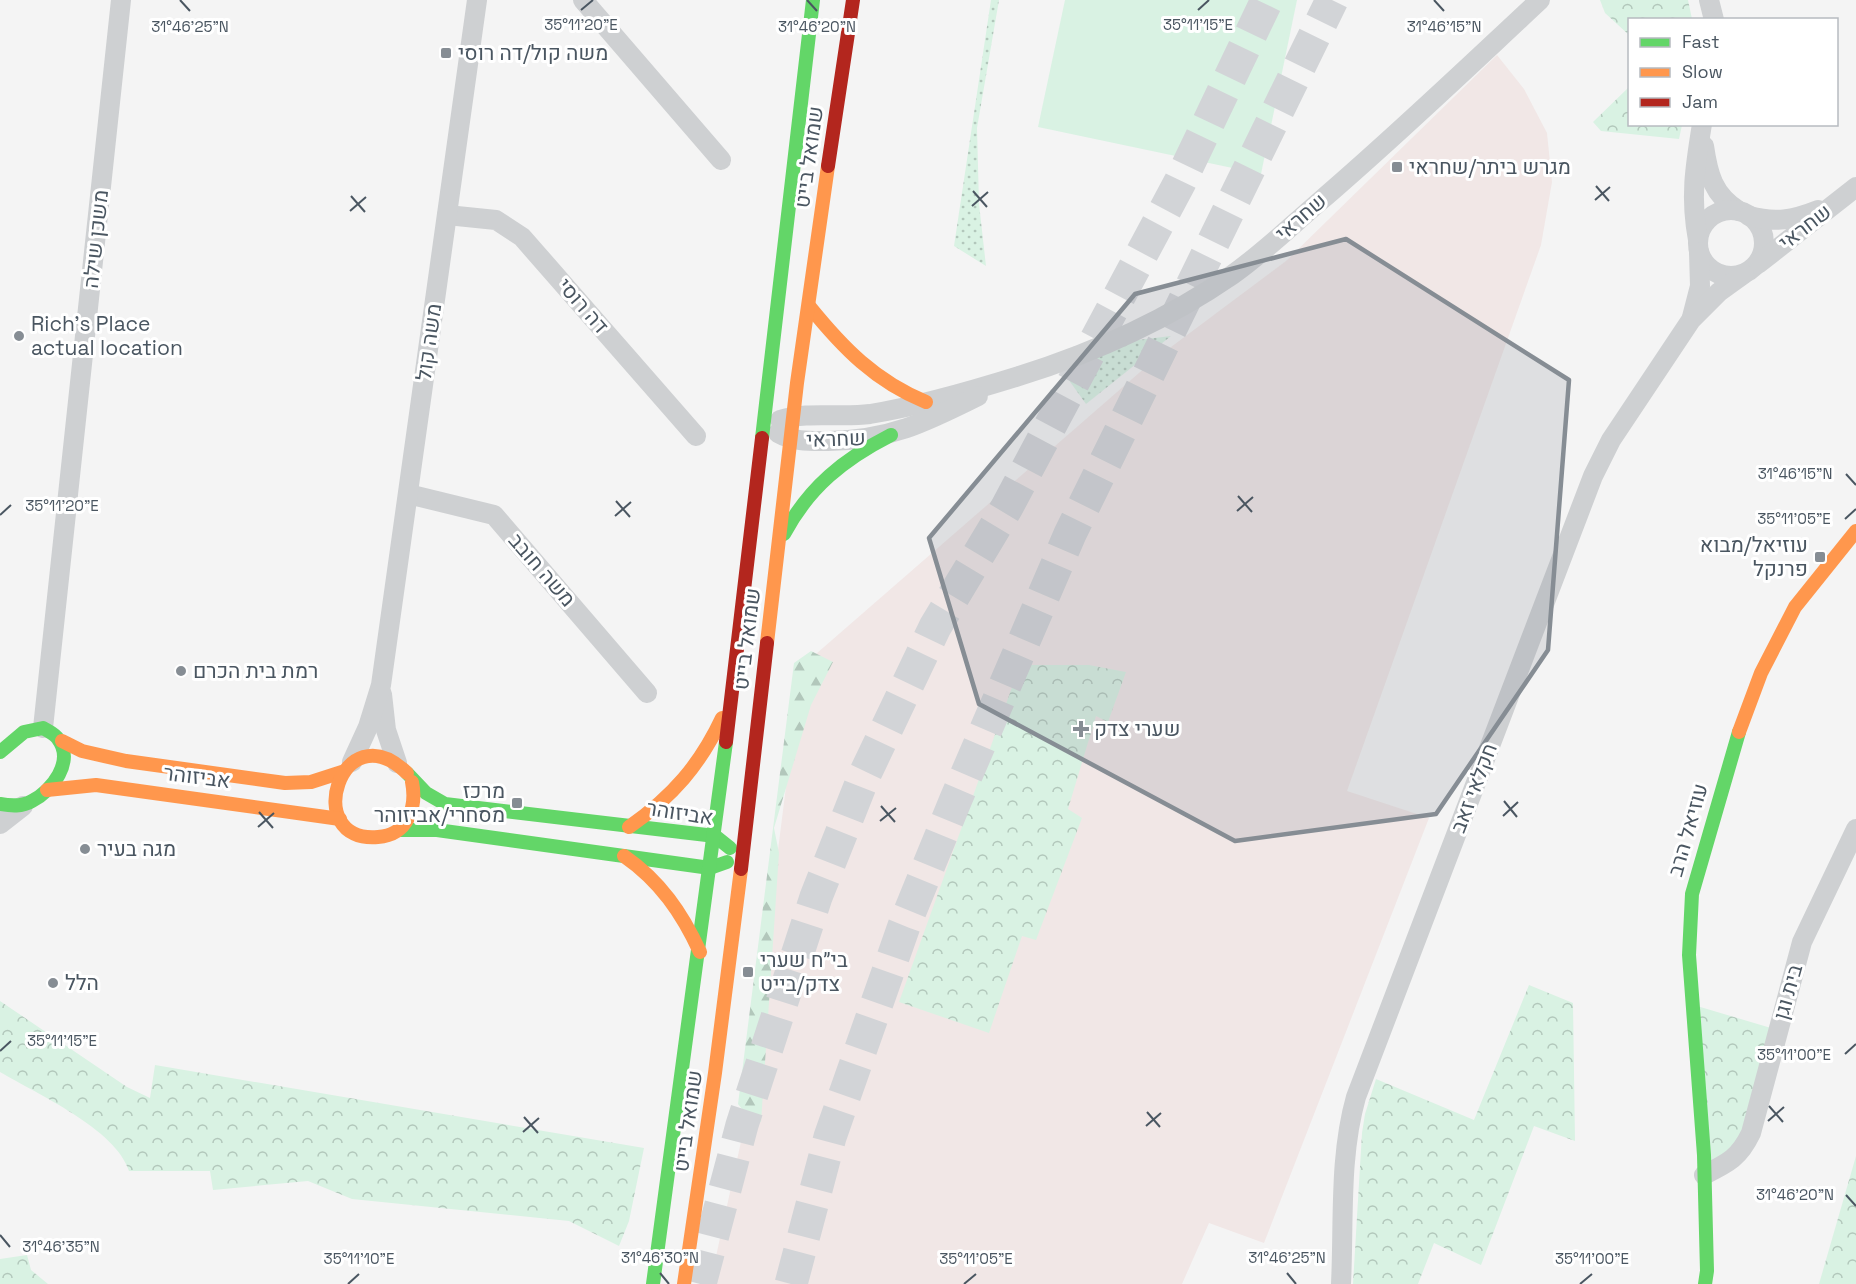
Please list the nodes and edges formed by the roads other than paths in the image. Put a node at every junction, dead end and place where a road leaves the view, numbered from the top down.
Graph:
1 (121, 0) edge
2 (477, 0) edge
3 (583, 0) edge
4 (813, 0) edge
5 (853, 0) edge
6 (1540, 0) edge
7 (1709, 0) edge
8 (1714, 18) edge
9 (1702, 127) edge
10 (721, 160) dead end
11 (1744, 213) junction
12 (447, 215) junction
13 (1698, 246) junction
14 (1749, 271) junction
15 (809, 306) junction
16 (1691, 320) junction
17 (1022, 375) junction
18 (926, 402) junction
19 (793, 416) junction
20 (763, 425) junction
21 (891, 435) junction
22 (696, 436) dead end
23 (790, 440) junction
24 (408, 494) junction
25 (1856, 531) edge
26 (780, 544) junction
27 (381, 685) junction
28 (733, 689) junction
29 (647, 693) dead end
30 (43, 728) junction
31 (62, 741) junction
32 (0, 752) edge
33 (397, 763) junction
34 (347, 767) junction
35 (412, 782) junction
36 (47, 790) junction
37 (0, 804) edge
38 (23, 806) junction
39 (340, 819) junction
40 (0, 824) edge
41 (629, 827) junction
42 (1856, 829) edge
43 (399, 830) junction
44 (715, 837) junction
45 (620, 854) junction
46 (741, 856) junction
47 (710, 868) junction
48 (700, 952) junction
49 (1704, 1175) junction
50 (653, 1284) edge
51 (684, 1284) edge
52 (1341, 1284) edge
53 (1705, 1284) edge

1 - 30 street, משכן שילה
2 - 12 street, משה קול
3 - 10 street
4 - 20 street, שמואל בייט
5 - 15 street, שמואל בייט
6 - 17 street, שחראי
7 - 8 street
9 - 11 street
9 - 13 street
11 - 13 street
11 - 14 street
11 - 14 street, שחראי
12 - 22 street, דה רוסי
12 - 24 street, משה קול
13 - 14 street
13 - 16 street
14 - 16 street
15 - 18 street
15 - 19 street, שמואל בייט
16 - 52 street, חקלאי זאב
17 - 18 street, שחראי
17 - 21 street, שחראי
18 - 19 street, שחראי
19 - 20 street, שחראי
19 - 23 street, שמואל בייט
20 - 23 street, שחראי
20 - 28 street, שמואל בייט
21 - 23 street, שחראי
21 - 26 street
23 - 26 street, שמואל בייט
24 - 27 street, משה קול
24 - 29 street, משה חובב
25 - 49 street, עוזיאל הרב
26 - 46 street, שמואל בייט
27 - 33 street, משה קול
27 - 34 street, משה קול
28 - 41 street
28 - 44 street, שמואל בייט
30 - 31 street, אביזוהר
30 - 32 street
31 - 34 street, אביזוהר
31 - 36 street
33 - 34 street, אביזוהר
33 - 35 street, אביזוהר
34 - 39 street
35 - 41 street, אביזוהר
35 - 43 street
36 - 38 street
36 - 39 street, אביזוהר
37 - 38 street
38 - 40 street
39 - 43 street, אביזוהר
41 - 44 street, אביזוהר
42 - 49 street, בית וגן
43 - 45 street, אביזוהר
44 - 46 street, אביזוהר
44 - 47 street, שמואל בייט
45 - 47 street, אביזוהר
45 - 48 street
46 - 47 street
46 - 51 street, שמואל בייט
47 - 48 street, שמואל בייט
48 - 50 street, שמואל בייט
49 - 53 street

